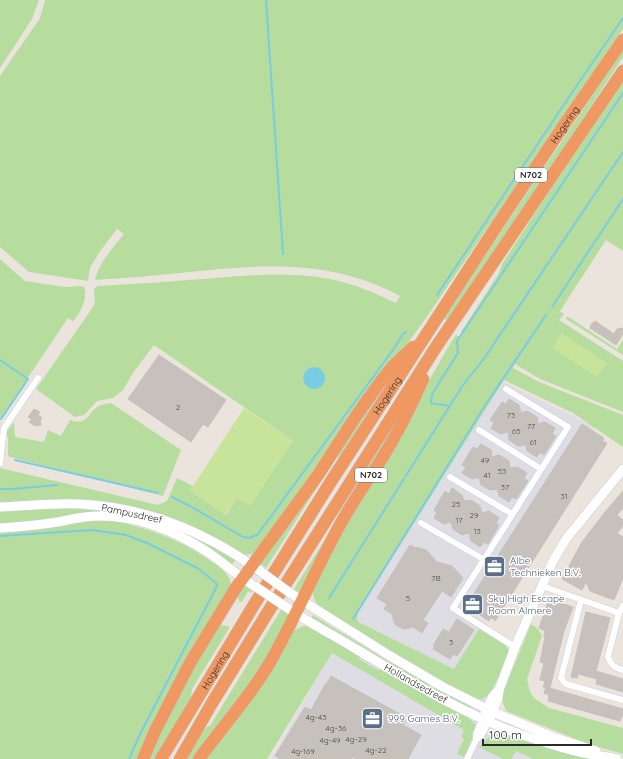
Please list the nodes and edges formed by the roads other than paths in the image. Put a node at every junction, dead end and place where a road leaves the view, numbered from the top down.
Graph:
1 (623, 40) edge
2 (623, 71) edge
3 (427, 334) junction
4 (436, 347) junction
5 (38, 378) dead end
6 (506, 389) dead end
7 (479, 430) dead end
8 (0, 464) edge
9 (541, 469) junction
10 (623, 469) edge
11 (450, 477) dead end
12 (0, 507) edge
13 (512, 514) junction
14 (421, 523) dead end
15 (0, 528) edge
16 (483, 559) junction
17 (252, 565) junction
18 (264, 574) joint
19 (242, 579) junction
20 (542, 586) junction
21 (256, 587) joint
22 (581, 600) junction
23 (302, 601) junction
24 (623, 606) edge
25 (620, 613) junction
26 (296, 614) junction
27 (516, 647) junction
28 (623, 670) edge
29 (623, 700) edge
30 (490, 710) junction
31 (486, 720) junction
32 (614, 758) edge
33 (143, 759) edge
34 (162, 759) edge
35 (180, 759) edge
36 (199, 759) edge
37 (467, 759) edge

1 - 3 highway, Hogering / N702
2 - 4 highway, Hogering / N702
3 - 17 highway, N702
3 - 34 highway, Hogering / N702
4 - 23 highway, N702
4 - 35 highway, Hogering / N702
5 - 8 street
6 - 9 street
7 - 9 street
9 - 13 street
10 - 20 main road
11 - 13 street
12 - 17 main road, Pampusdreef
13 - 16 street
14 - 16 street
15 - 19 main road, Pampusdreef
16 - 27 street
17 - 18 main road, Pampusdreef
17 - 19 highway, N702
18 - 23 main road, Hollandsedreef, bridge
19 - 21 main road, Pampusdreef
19 - 33 highway, N702
20 - 22 street
20 - 27 main road
21 - 26 main road, Hollandsedreef, bridge
22 - 25 street
22 - 29 street
23 - 26 highway, N702
23 - 30 main road, Hollandsedreef
24 - 25 street
25 - 28 street
26 - 31 main road, Hollandsedreef
26 - 36 highway, N702
27 - 30 main road
30 - 31 main road
30 - 32 main road, Hollandsedreef
31 - 32 main road, Hollandsedreef
31 - 37 street

